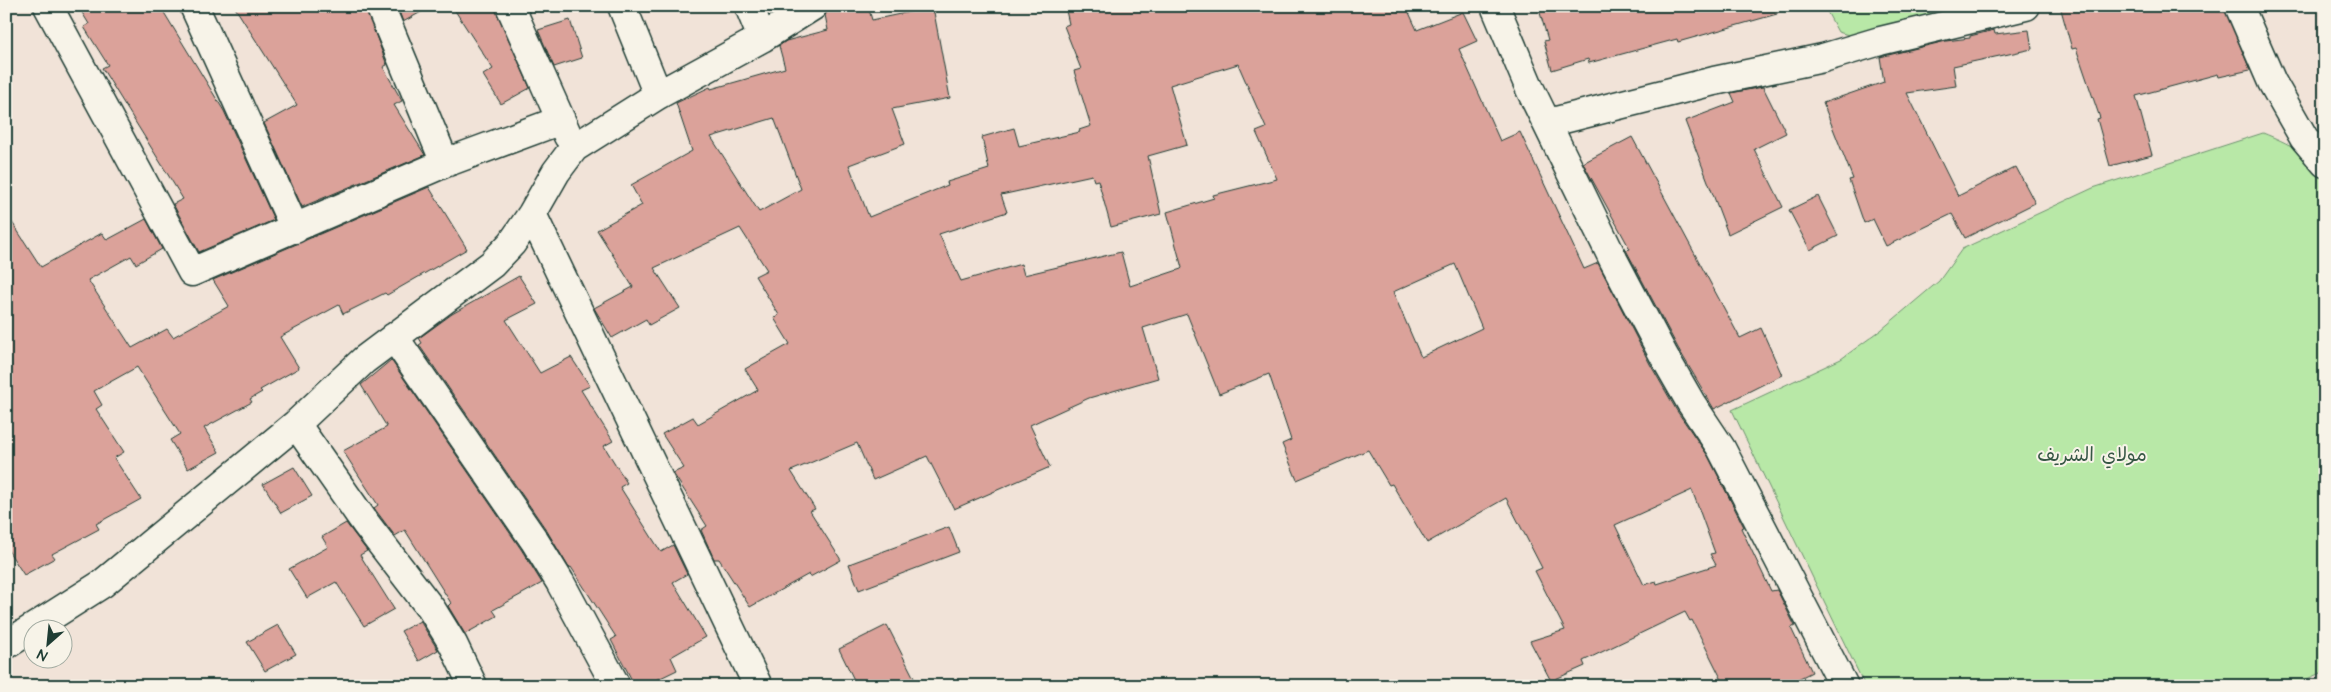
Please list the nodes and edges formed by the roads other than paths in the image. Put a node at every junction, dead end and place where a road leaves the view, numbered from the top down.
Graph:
1 (48, 6) edge
2 (194, 6) edge
3 (380, 6) edge
4 (510, 6) edge
5 (622, 6) edge
6 (748, 6) edge
7 (813, 6) edge
8 (1495, 6) edge
9 (2026, 6) edge
10 (2239, 6) edge
11 (762, 38) junction
12 (658, 95) junction
13 (561, 120) junction
14 (1548, 123) junction
15 (574, 148) junction
16 (445, 163) junction
17 (2325, 163) edge
18 (532, 214) junction
19 (295, 229) junction
20 (394, 337) junction
21 (296, 424) junction
22 (6, 645) edge
23 (750, 683) edge
24 (473, 686) edge
25 (616, 686) edge
26 (1844, 686) edge

1 - 19 street
2 - 19 street
3 - 16 street
4 - 13 street
5 - 12 street
6 - 11 street
7 - 11 street
8 - 14 street
9 - 14 street
10 - 17 street
11 - 12 street
12 - 15 street
13 - 15 street
13 - 16 street
14 - 26 street
15 - 18 street
16 - 19 street
18 - 20 street
18 - 23 street
20 - 21 street
20 - 25 street
21 - 22 street
21 - 24 street

